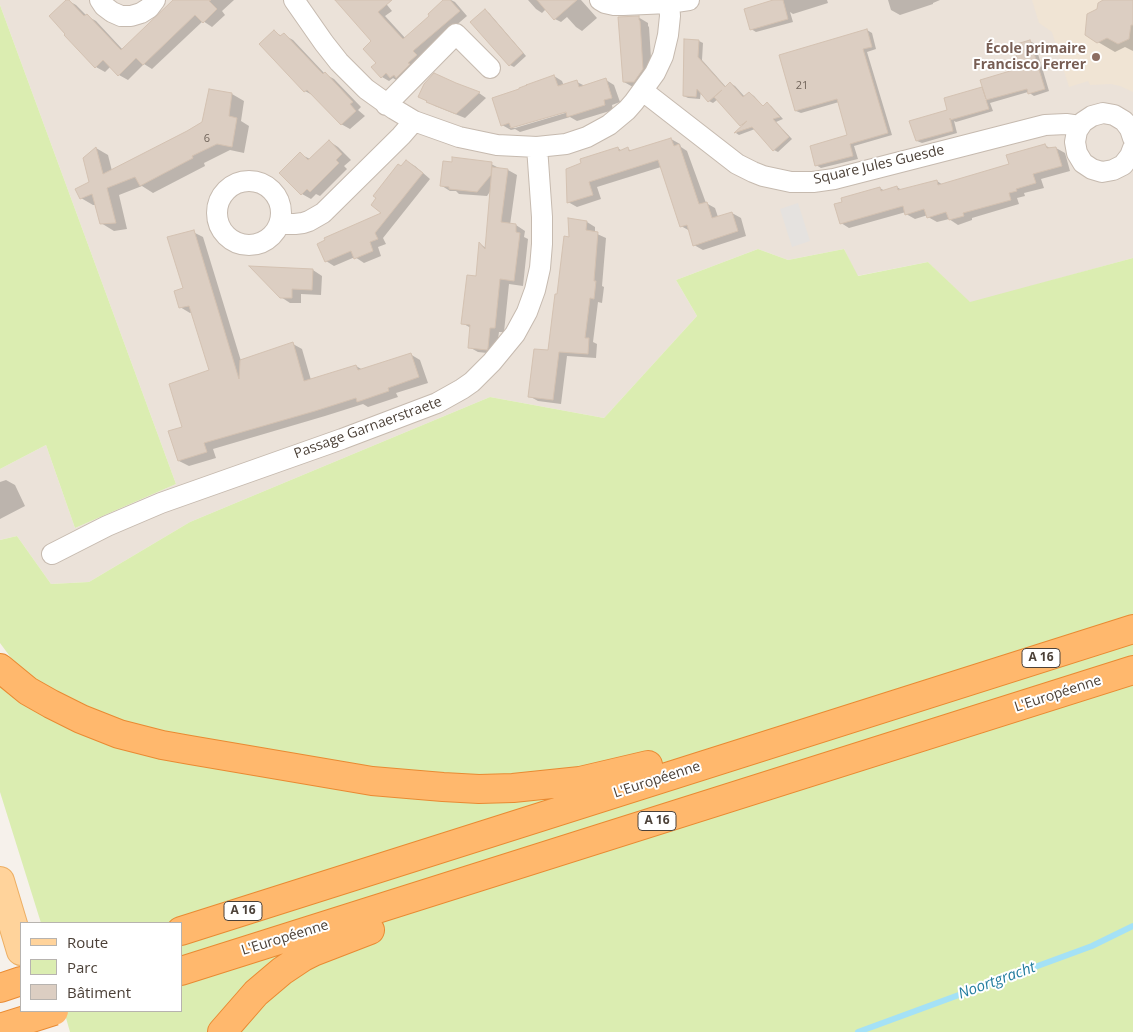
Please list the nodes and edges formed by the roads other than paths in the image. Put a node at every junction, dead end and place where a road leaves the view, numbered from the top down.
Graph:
1 (100, 0) edge
2 (155, 0) edge
3 (294, 0) edge
4 (600, 0) edge
5 (689, 0) edge
6 (669, 1) edge
7 (490, 68) dead end
8 (643, 91) junction
9 (386, 104) junction
10 (414, 120) junction
11 (1080, 126) junction
12 (1133, 138) edge
13 (537, 147) junction
14 (1133, 148) edge
15 (279, 224) dead end
16 (52, 554) dead end
17 (1133, 629) edge
18 (0, 668) edge
19 (1133, 670) edge
20 (825, 726) junction
21 (582, 844) junction
22 (0, 881) edge
23 (305, 892) junction
24 (182, 924) edge
25 (182, 931) edge
26 (20, 948) edge
27 (20, 966) edge
28 (182, 971) edge
29 (0, 972) edge
30 (20, 981) edge
31 (0, 988) edge
32 (39, 1012) edge
33 (51, 1012) edge
34 (0, 1028) edge
35 (46, 1032) edge
36 (222, 1032) edge

1 - 2 street
3 - 9 street
4 - 6 street
5 - 6 street
6 - 8 street
7 - 9 street
8 - 11 street, Square Jules Guesde
8 - 13 street
9 - 10 street
10 - 13 street
10 - 15 street
11 - 12 street
11 - 14 street
13 - 16 street, Passage Garnaerstraete
17 - 20 highway, L'Européenne / A 16
18 - 20 highway
19 - 21 highway, L'Européenne / A 16
20 - 23 highway, L'Européenne / A 16
21 - 28 highway, L'Européenne / A 16
21 - 36 highway
22 - 26 main road
23 - 24 highway
23 - 25 highway, L'Européenne / A 16
27 - 29 highway
30 - 31 highway
32 - 35 main road
33 - 34 highway, bridge

